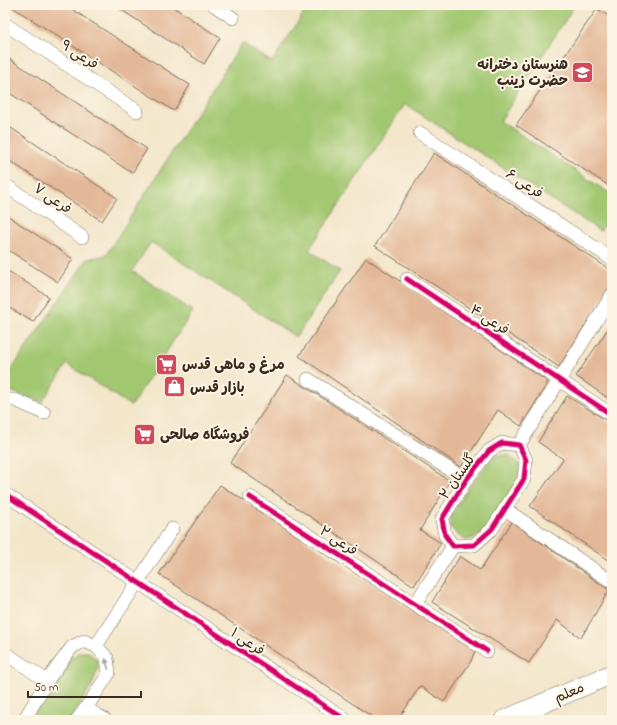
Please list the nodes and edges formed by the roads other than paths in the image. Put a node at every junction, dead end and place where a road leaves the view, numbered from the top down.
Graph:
1 (214, 5) edge
2 (233, 18) dead end
3 (5, 24) edge
4 (137, 111) dead end
5 (420, 133) dead end
6 (5, 185) edge
7 (82, 237) dead end
8 (612, 259) edge
9 (407, 279) dead end
10 (612, 295) edge
11 (308, 379) dead end
12 (560, 379) junction
13 (5, 400) edge
14 (44, 413) dead end
15 (612, 415) edge
16 (519, 444) junction
17 (466, 480) junction
18 (5, 494) edge
19 (250, 497) dead end
20 (505, 509) junction
21 (172, 529) dead end
22 (454, 546) junction
23 (138, 581) junction
24 (612, 582) edge
25 (415, 604) junction
26 (96, 646) junction
27 (487, 651) dead end
28 (5, 653) edge
29 (612, 674) edge
30 (47, 681) junction
31 (86, 708) junction
32 (533, 714) edge
33 (24, 720) edge
34 (77, 720) edge
35 (105, 720) edge
36 (346, 720) edge
37 (504, 720) edge

1 - 2 street
3 - 4 street, فرعی ۹
5 - 8 street, فرعی ۶
6 - 7 street, فرعی ۷
9 - 12 street, فرعی ۴
10 - 12 street
11 - 17 street, گلستان ۲
12 - 15 street, فرعی ۴
12 - 16 street
13 - 14 street
16 - 17 street, گلستان ۲
16 - 20 street
17 - 22 street, گلستان ۲
18 - 23 street
19 - 25 street, فرعی ۲
20 - 22 street
20 - 24 street
21 - 23 street
22 - 25 street
23 - 26 street
23 - 36 street, فرعی ۱
25 - 27 street
26 - 30 street
31 -> 26 street
28 - 30 street
29 - 32 main road, معلم
30 - 33 street
31 - 34 street
31 - 35 street
32 - 37 main road, معلم

